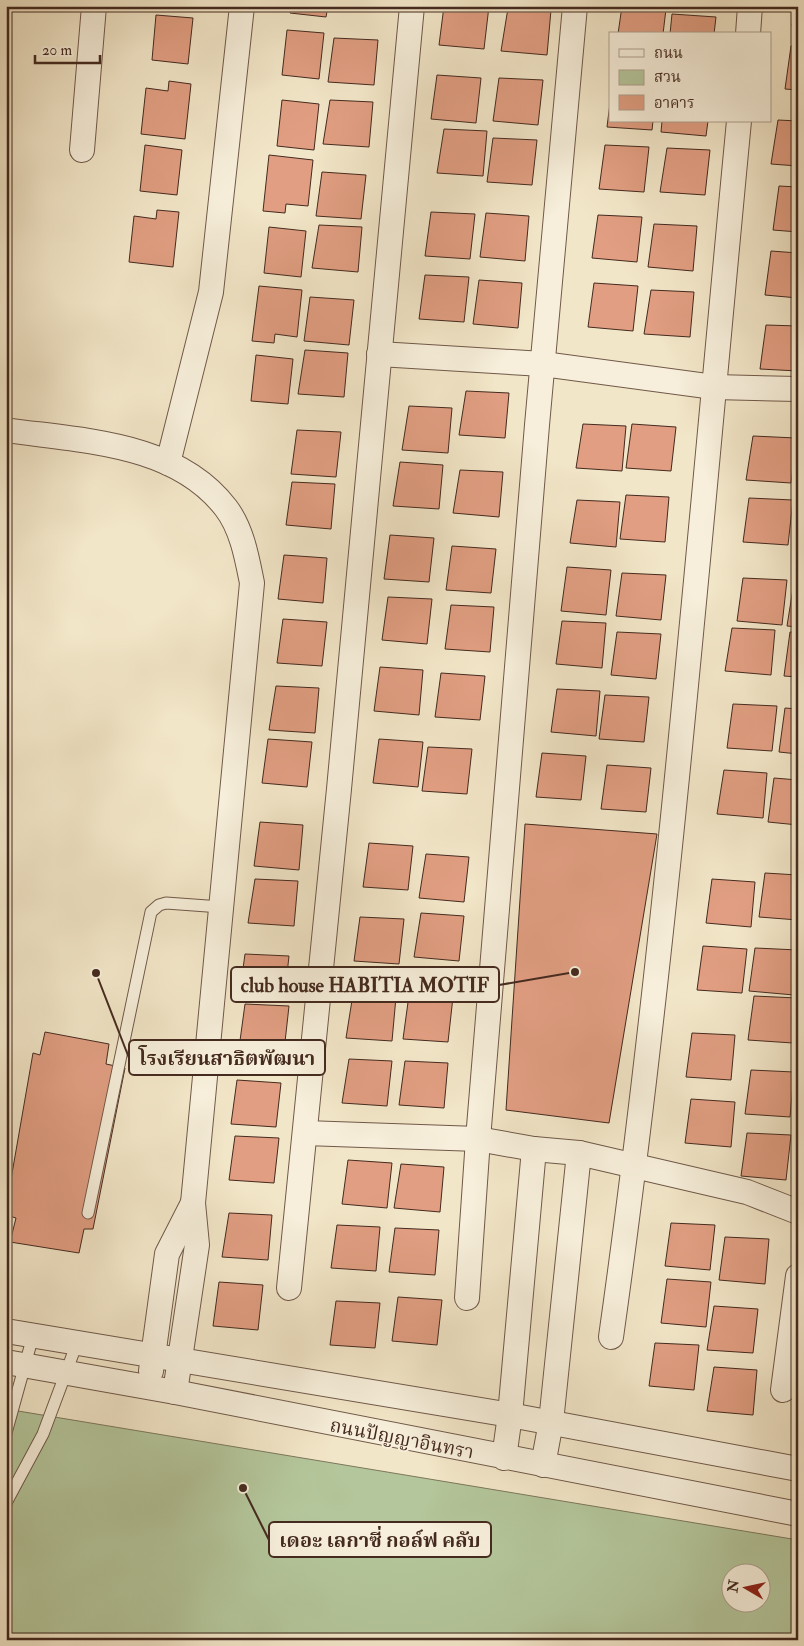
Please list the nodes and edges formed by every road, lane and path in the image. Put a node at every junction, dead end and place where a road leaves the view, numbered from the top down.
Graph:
1 (94, 6) edge
2 (242, 6) edge
3 (412, 6) edge
4 (575, 6) edge
5 (750, 6) edge
6 (748, 32) edge
7 (739, 122) edge
8 (82, 150) dead end
9 (379, 354) junction
10 (543, 364) junction
11 (714, 387) junction
12 (798, 389) edge
13 (6, 430) edge
14 (168, 463) junction
15 (220, 907) junction
16 (305, 1133) junction
17 (478, 1139) junction
18 (534, 1149) junction
19 (579, 1153) junction
20 (636, 1165) junction
21 (193, 1203) junction
22 (798, 1212) edge
23 (88, 1213) dead end
24 (798, 1276) edge
25 (289, 1288) dead end
26 (467, 1298) dead end
27 (6, 1331) edge
28 (33, 1336) junction
29 (611, 1337) dead end
30 (77, 1343) junction
31 (154, 1356) junction
32 (180, 1360) junction
33 (16, 1364) edge
34 (65, 1374) junction
35 (147, 1387) junction
36 (783, 1390) dead end
37 (175, 1392) junction
38 (510, 1415) junction
39 (551, 1422) junction
40 (6, 1433) edge
41 (504, 1458) junction
42 (543, 1465) junction
43 (798, 1469) edge
44 (6, 1503) edge
45 (798, 1514) edge

1 - 8 street
2 - 14 street
3 - 9 street
4 - 10 street
5 - 6 street
7 - 11 street
9 - 10 street
9 - 16 street
10 - 11 street
10 - 17 street
11 - 12 street
11 - 20 street
13 - 14 street
14 - 15 street
15 - 21 street
15 - 23 lane
16 - 17 street
16 - 25 street
17 - 18 street
17 - 26 street
18 - 19 street
18 - 38 street
19 - 20 street
19 - 39 street
20 - 22 street
20 - 29 street
21 - 31 street
21 - 32 street
24 - 36 street
27 - 28 street, ถนนปัญญาอินทรา
28 - 30 street, ถนนปัญญาอินทรา
28 - 33 lane
30 - 31 street, ถนนปัญญาอินทรา
30 - 34 lane
31 - 32 street, ถนนปัญญาอินทรา
31 - 35 street
32 - 37 street
32 - 38 street, ถนนปัญญาอินทรา
33 - 34 street, ถนนปัญญาอินทรา
33 - 40 lane
34 - 35 street, ถนนปัญญาอินทรา
34 - 44 lane
35 - 37 street, ถนนปัญญาอินทรา
37 - 41 street, ถนนปัญญาอินทรา
38 - 39 street, ถนนปัญญาอินทรา
38 - 41 street
39 - 42 street
39 - 43 street, ถนนปัญญาอินทรา
41 - 42 street, ถนนปัญญาอินทรา
42 - 45 street, ถนนปัญญาอินทรา

